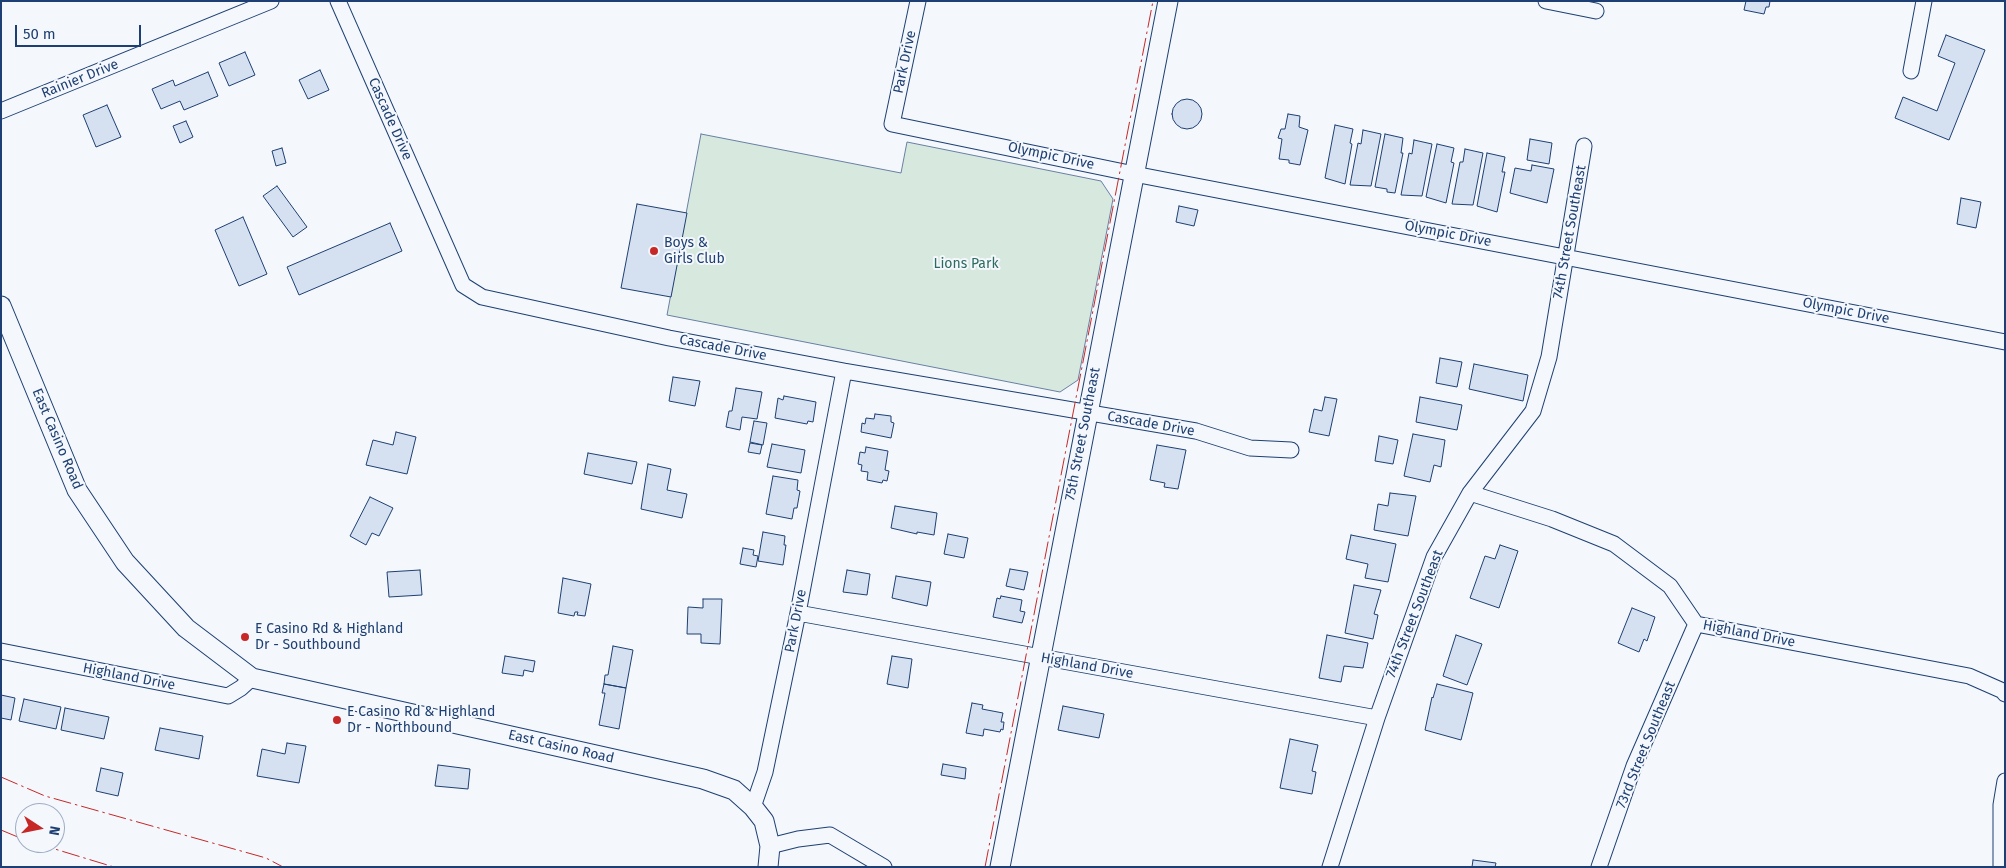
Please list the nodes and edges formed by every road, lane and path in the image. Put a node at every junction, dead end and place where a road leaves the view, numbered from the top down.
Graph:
1 (271, 1) edge
2 (338, 1) edge
3 (918, 1) edge
4 (1168, 1) edge
5 (1546, 1) edge
6 (1924, 1) edge
7 (1596, 11) dead end
8 (1911, 71) dead end
9 (1, 111) edge
10 (892, 124) joint
11 (1584, 146) dead end
12 (1134, 174) junction
13 (1566, 256) junction
14 (1, 306) edge
15 (2005, 342) edge
16 (844, 370) junction
17 (1087, 413) junction
18 (1291, 450) dead end
19 (1470, 493) junction
20 (798, 614) junction
21 (1696, 624) junction
22 (1, 651) edge
23 (1040, 658) junction
24 (252, 678) junction
25 (2004, 693) edge
26 (1377, 718) junction
27 (2005, 781) edge
28 (754, 807) junction
29 (770, 846) junction
30 (768, 867) edge
31 (884, 867) edge
32 (1000, 867) edge
33 (1330, 867) edge
34 (1599, 867) edge
35 (2000, 867) edge

1 - 9 street, Rainier Drive
2 - 16 street, Cascade Drive
3 - 10 street, Park Drive
4 - 12 street, 75th Street Southeast
5 - 7 street
6 - 8 street
10 - 12 street, Olympic Drive
11 - 13 street, 74th Street Southeast
12 - 13 street, Olympic Drive
12 - 17 street, 75th Street Southeast
13 - 15 street, Olympic Drive
13 - 19 street, 74th Street Southeast
14 - 24 street, East Casino Road
16 - 17 street, Cascade Drive
16 - 20 street, Park Drive
17 - 18 street, Cascade Drive
17 - 23 street, 75th Street Southeast
19 - 21 street, Highland Drive
19 - 26 street, 74th Street Southeast
20 - 23 street, Highland Drive
20 - 28 street, Park Drive
21 - 25 street, Highland Drive
21 - 34 street, 73rd Street Southeast
22 - 24 street, Highland Drive
23 - 26 street, Highland Drive
23 - 32 street, 75th Street Southeast
24 - 28 street, East Casino Road
26 - 33 street, 74th Street Southeast
27 - 35 street
28 - 29 street
29 - 30 street
29 - 31 street

